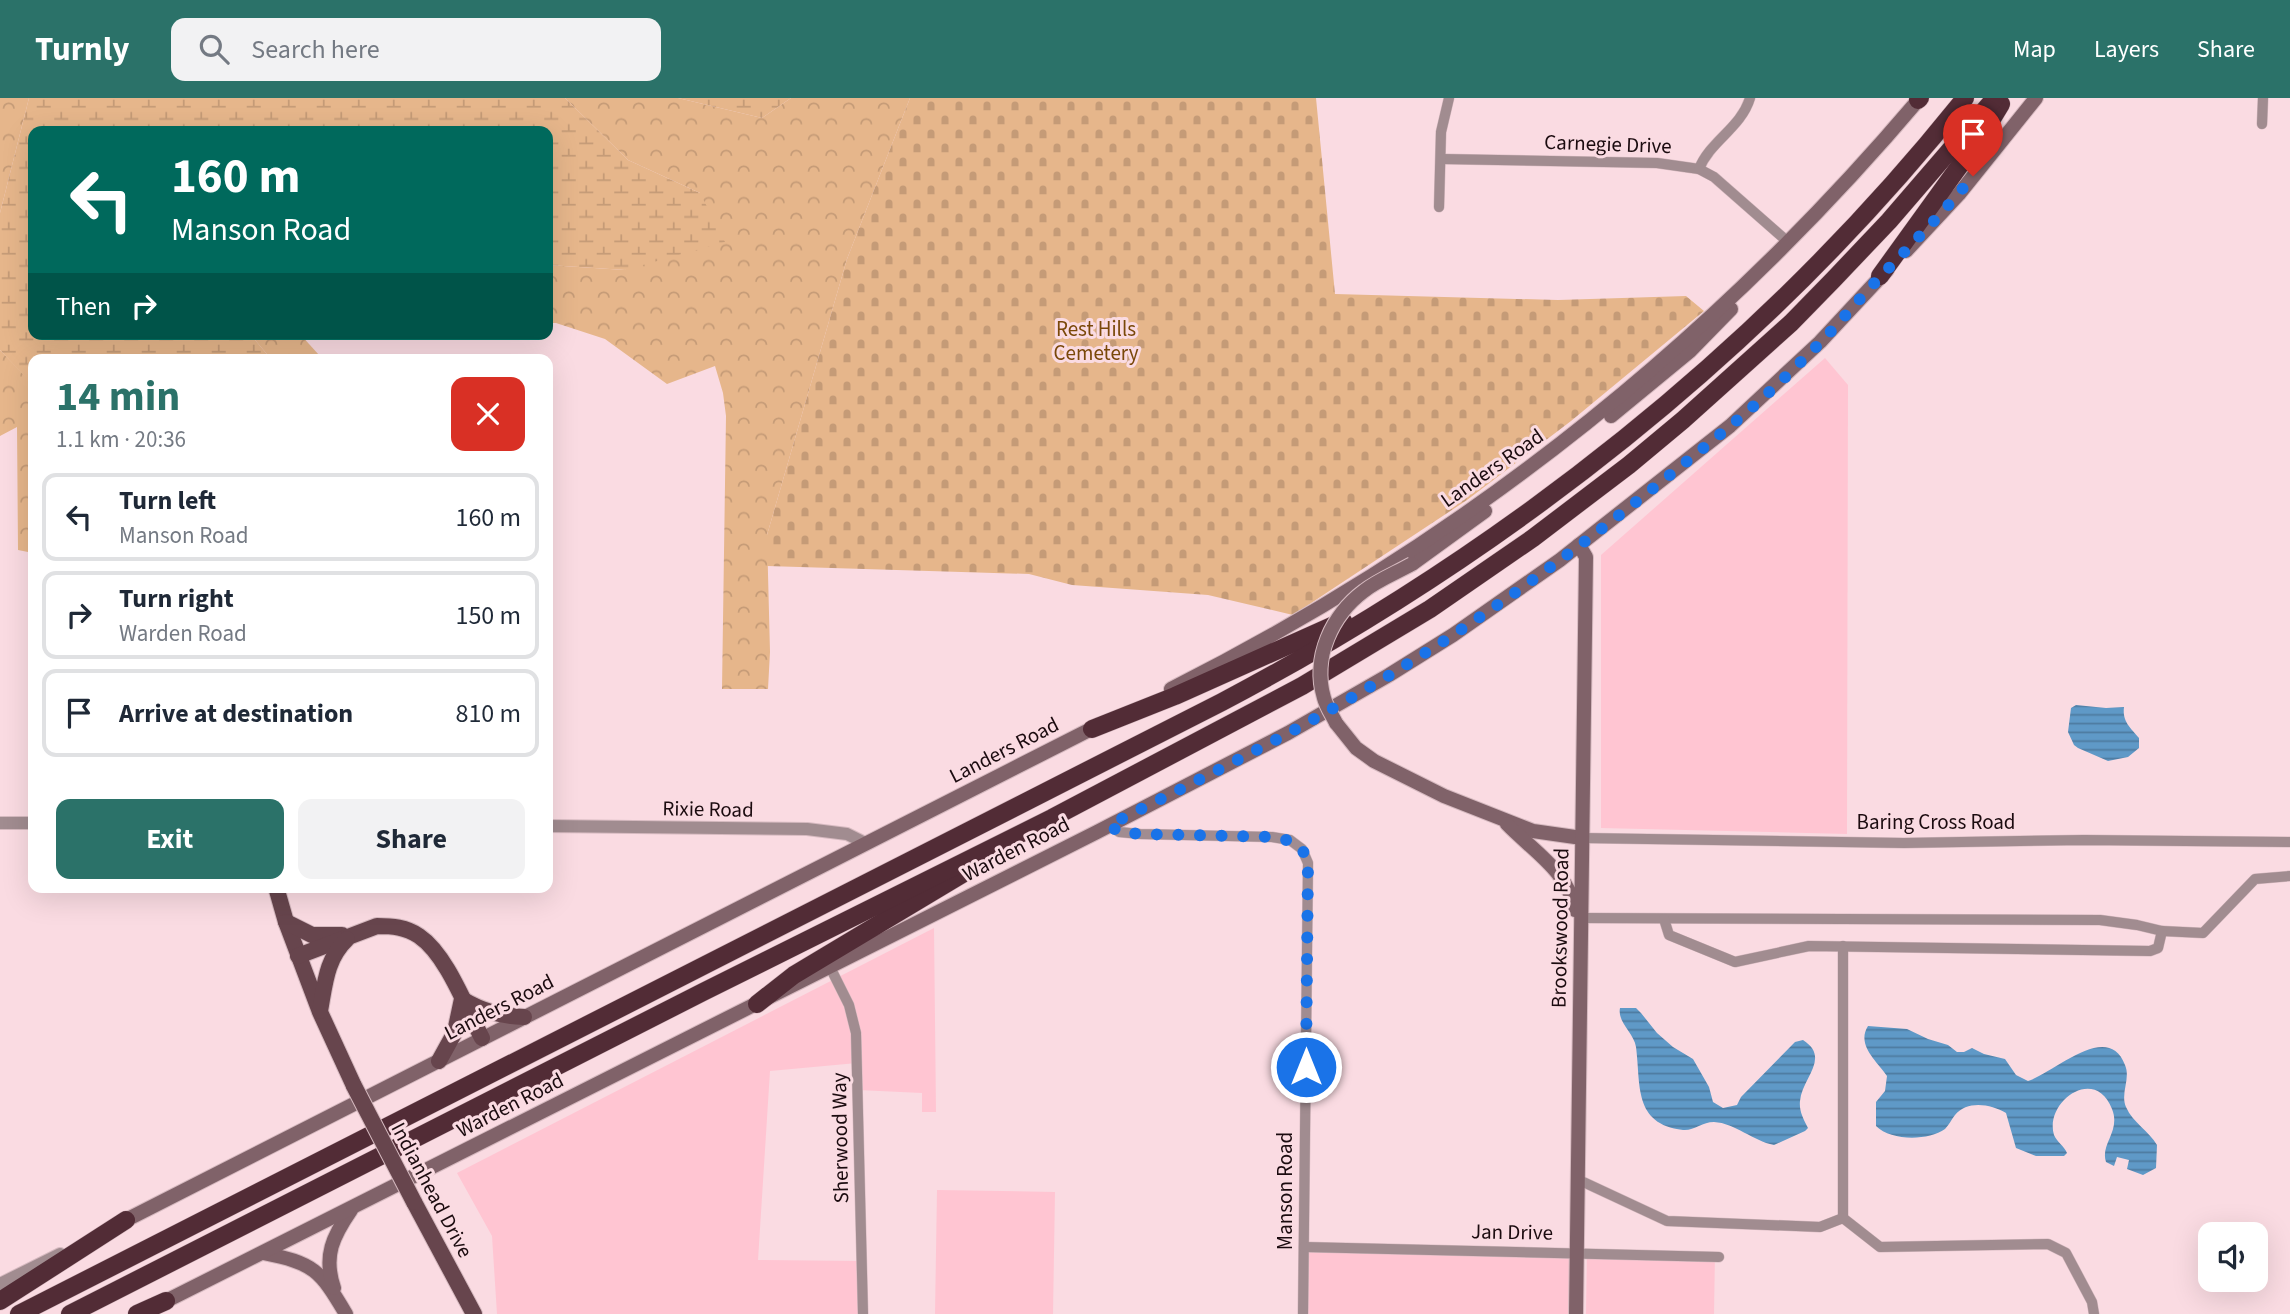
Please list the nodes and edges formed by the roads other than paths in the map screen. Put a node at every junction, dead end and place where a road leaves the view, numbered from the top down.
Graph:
1 (1449, 98) edge
2 (1750, 98) edge
3 (1965, 98) edge
4 (1995, 98) edge
5 (2005, 98) edge
6 (2036, 98) edge
7 (2263, 98) edge
8 (1919, 99) edge
9 (2262, 124) dead end
10 (1442, 159) junction
11 (1699, 169) junction
12 (1439, 207) dead end
13 (1788, 242) junction
14 (1880, 276) junction
15 (1751, 279) junction
16 (1579, 545) junction
17 (1392, 605) junction
18 (1092, 729) junction
19 (1052, 818) junction
20 (1504, 820) junction
21 (0, 823) edge
22 (28, 823) edge
23 (1109, 825) junction
24 (553, 826) edge
25 (1582, 838) junction
26 (2290, 842) edge
27 (865, 843) junction
28 (2290, 876) edge
29 (278, 893) edge
30 (1581, 918) junction
31 (1664, 919) junction
32 (286, 922) junction
33 (2162, 931) junction
34 (352, 935) junction
35 (1581, 939) junction
36 (1843, 946) junction
37 (298, 956) junction
38 (830, 967) junction
39 (462, 999) junction
40 (757, 1004) junction
41 (320, 1012) junction
42 (524, 1017) junction
43 (482, 1038) junction
44 (439, 1060) junction
45 (1579, 1180) junction
46 (353, 1207) junction
47 (1843, 1219) junction
48 (126, 1220) junction
49 (1304, 1247) junction
50 (263, 1253) junction
51 (1578, 1253) junction
52 (1719, 1257) dead end
53 (0, 1284) edge
54 (338, 1300) junction
55 (0, 1301) edge
56 (166, 1301) joint
57 (473, 1313) edge
58 (19, 1314) edge
59 (70, 1314) edge
60 (140, 1314) edge
61 (346, 1314) edge
62 (863, 1314) edge
63 (1303, 1314) edge
64 (1576, 1314) edge
65 (2094, 1314) edge

1 - 10 street
2 - 11 street
3 - 17 highway
4 - 19 highway
5 - 14 highway
6 - 14 main road, Warden Road
7 - 9 street
8 - 13 main road, Landers Road
10 - 11 street, Carnegie Drive
10 - 12 street
11 - 13 street, Carnegie Drive
13 - 15 main road, Landers Road
14 - 16 main road, Warden Road
15 - 18 main road, Landers Road
15 - 20 main road, bridge
16 - 23 main road, Warden Road
16 - 25 main road, Brookswood Road
17 - 18 highway
17 - 58 highway
18 - 27 main road, Landers Road
19 - 40 highway
19 - 59 highway
20 - 25 main road
20 - 35 main road
21 - 22 street
23 - 38 main road, Warden Road
23 - 49 street, Manson Road
24 - 27 street, Rixie Road
25 - 26 street, Baring Cross Road
25 - 30 main road, Brookswood Road
27 - 42 main road, Landers Road
28 - 33 street
29 - 32 main road, Indianhead Drive
30 - 31 street
30 - 35 main road, Brookswood Road
31 - 33 street
31 - 36 street
32 - 34 main road
32 - 37 main road, Indianhead Drive
33 - 36 street
34 - 37 main road
34 - 39 main road
34 - 41 main road
35 - 45 main road, Brookswood Road
36 - 47 street
37 - 41 main road, Indianhead Drive
38 - 40 main road, Warden Road
38 - 62 street, Sherwood Way
39 - 42 main road
39 - 43 main road
39 - 44 main road
40 - 46 main road, Warden Road
41 - 57 main road, Indianhead Drive, bridge
42 - 43 main road, Landers Road
43 - 44 main road, Landers Road
44 - 48 main road, Landers Road
45 - 47 street
45 - 51 main road, Brookswood Road
46 - 50 main road, Warden Road
46 - 54 main road
47 - 65 street
48 - 53 street, Landers Road
48 - 55 highway
49 - 51 street, Jan Drive
49 - 63 street, Manson Road
50 - 54 main road
50 - 56 main road, Warden Road
51 - 52 street, Jan Drive
51 - 64 main road, Brookswood Road
54 - 61 main road
56 - 60 highway

